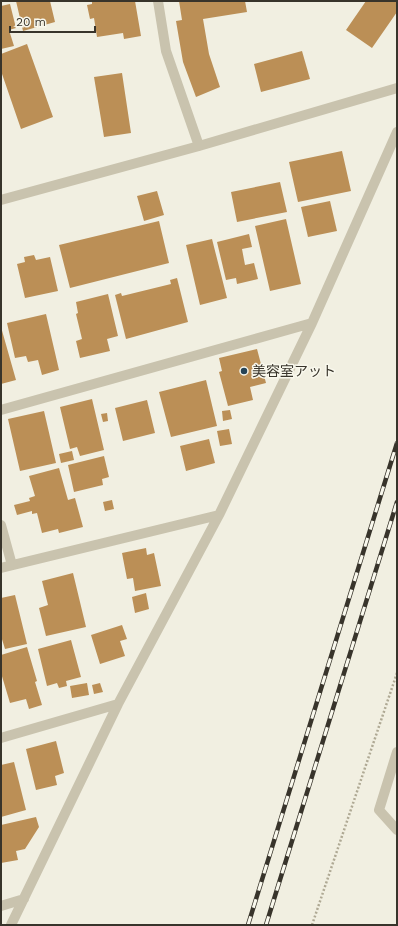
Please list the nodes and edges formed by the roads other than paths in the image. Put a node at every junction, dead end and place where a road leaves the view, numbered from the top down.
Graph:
1 (158, 1) edge
2 (397, 88) edge
3 (397, 132) edge
4 (199, 146) junction
5 (1, 200) edge
6 (312, 323) junction
7 (1, 410) edge
8 (219, 515) junction
9 (1, 525) edge
10 (12, 565) junction
11 (1, 568) edge
12 (118, 704) junction
13 (1, 738) edge
14 (397, 752) edge
15 (397, 830) edge
16 (24, 899) junction
17 (1, 906) edge
18 (11, 925) edge

1 - 4 street
2 - 4 street
3 - 6 street
4 - 5 street
6 - 7 street
6 - 8 street
8 - 10 street
8 - 12 street
9 - 10 street
10 - 11 street
12 - 13 street
12 - 16 street
14 - 15 street
16 - 17 street
16 - 18 street

